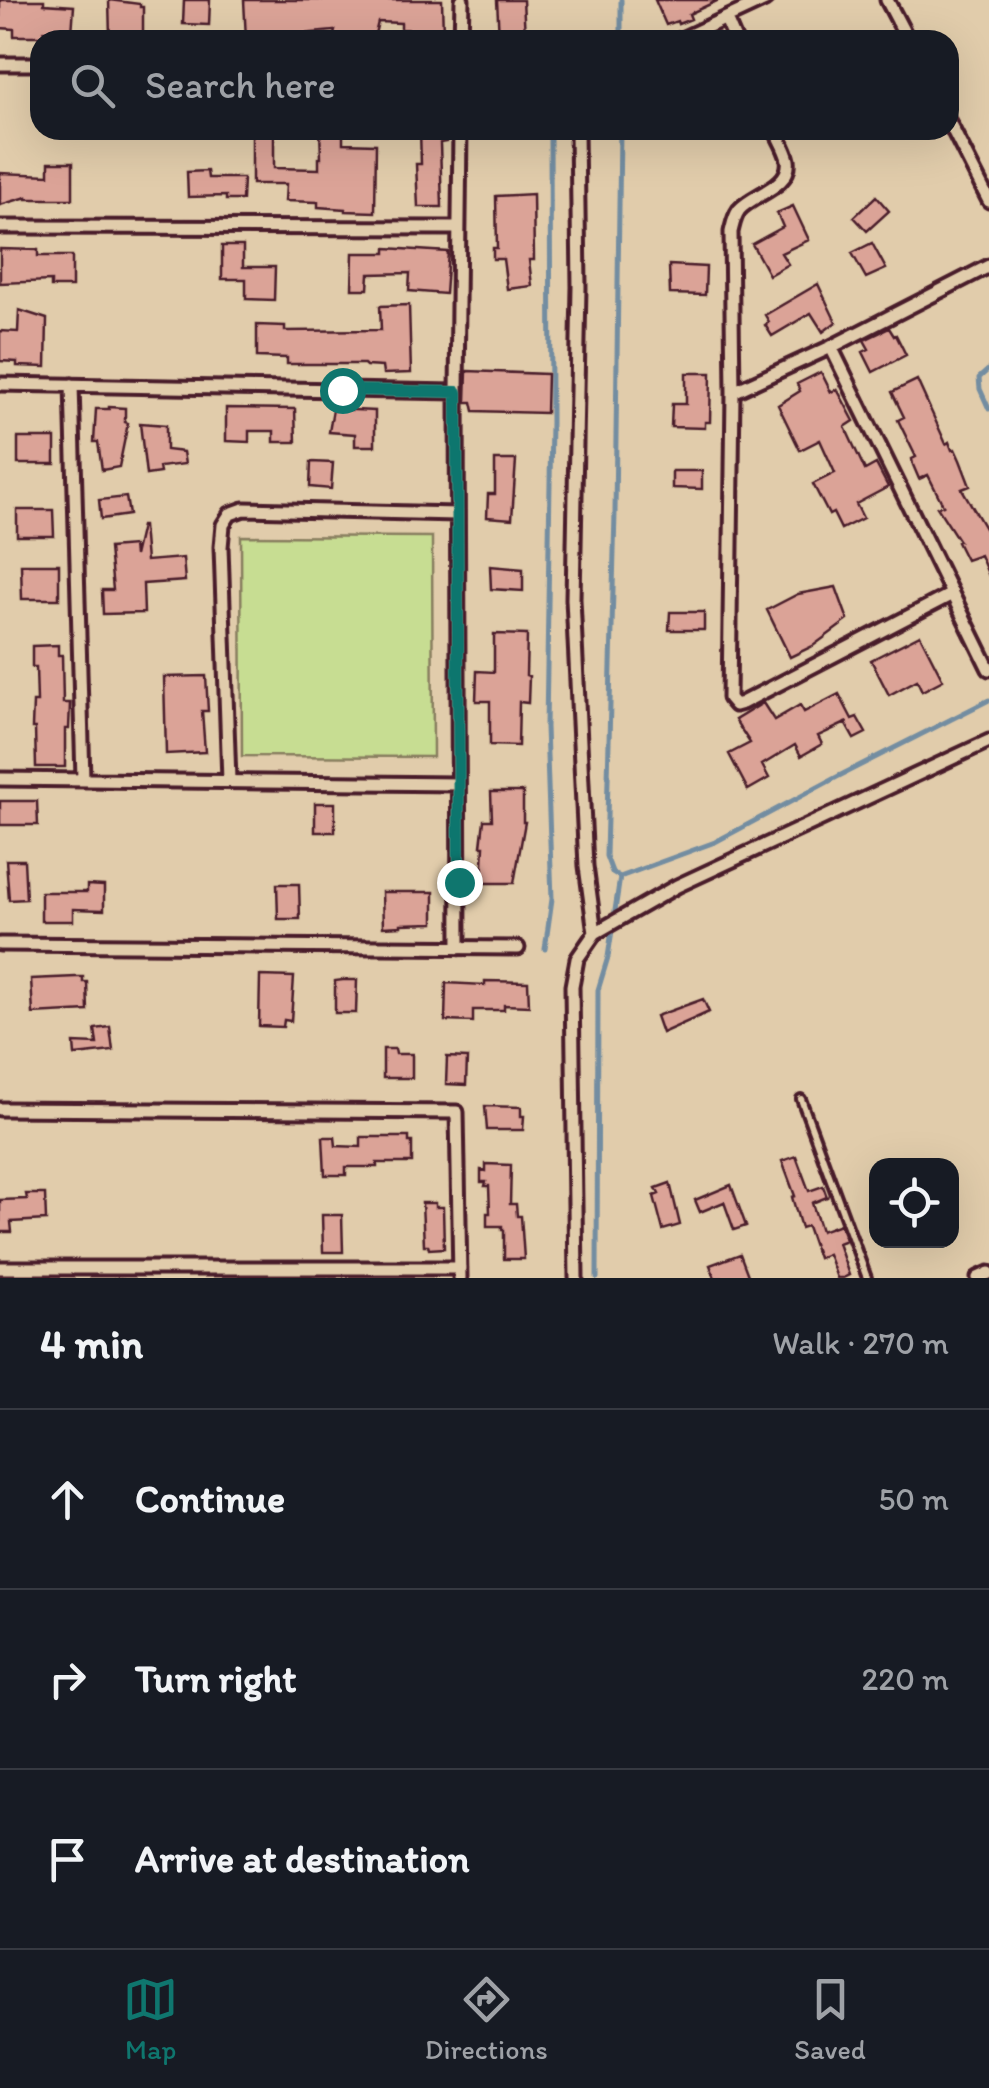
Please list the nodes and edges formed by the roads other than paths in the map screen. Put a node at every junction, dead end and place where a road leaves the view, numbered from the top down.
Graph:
1 (462, 0) edge
2 (765, 0) edge
3 (888, 0) edge
4 (726, 19) junction
5 (462, 30) edge
6 (701, 30) edge
7 (731, 30) edge
8 (903, 30) edge
9 (0, 64) edge
10 (30, 64) edge
11 (460, 140) edge
12 (577, 140) edge
13 (779, 140) edge
14 (958, 140) edge
15 (989, 200) edge
16 (0, 227) edge
17 (458, 228) junction
18 (989, 266) edge
19 (831, 347) junction
20 (0, 384) edge
21 (72, 385) junction
22 (457, 392) junction
23 (733, 392) junction
24 (457, 514) junction
25 (952, 594) junction
26 (989, 669) edge
27 (989, 742) edge
28 (0, 779) edge
29 (83, 779) junction
30 (229, 781) junction
31 (458, 784) junction
32 (595, 933) junction
33 (0, 944) edge
34 (459, 948) junction
35 (518, 948) dead end
36 (801, 1099) dead end
37 (0, 1109) edge
38 (0, 1268) edge
39 (460, 1273) edge
40 (989, 1273) edge
41 (576, 1278) edge
42 (866, 1278) edge
43 (978, 1278) edge

1 - 5 street
2 - 4 street
3 - 8 street
4 - 6 street
4 - 7 street
9 - 10 street
11 - 17 street
12 - 32 street
13 - 23 street
14 - 15 street
16 - 17 street
17 - 22 street
18 - 19 street
19 - 23 street
19 - 25 street
20 - 21 street
21 - 22 street
21 - 29 street
22 - 24 street
23 - 25 street
24 - 30 street
24 - 31 street
25 - 26 street
27 - 32 street
28 - 29 street
29 - 30 street
30 - 31 street
31 - 34 street
32 - 41 street
33 - 34 street
34 - 35 street
36 - 42 lane
37 - 39 street
38 - 39 street
40 - 43 street

